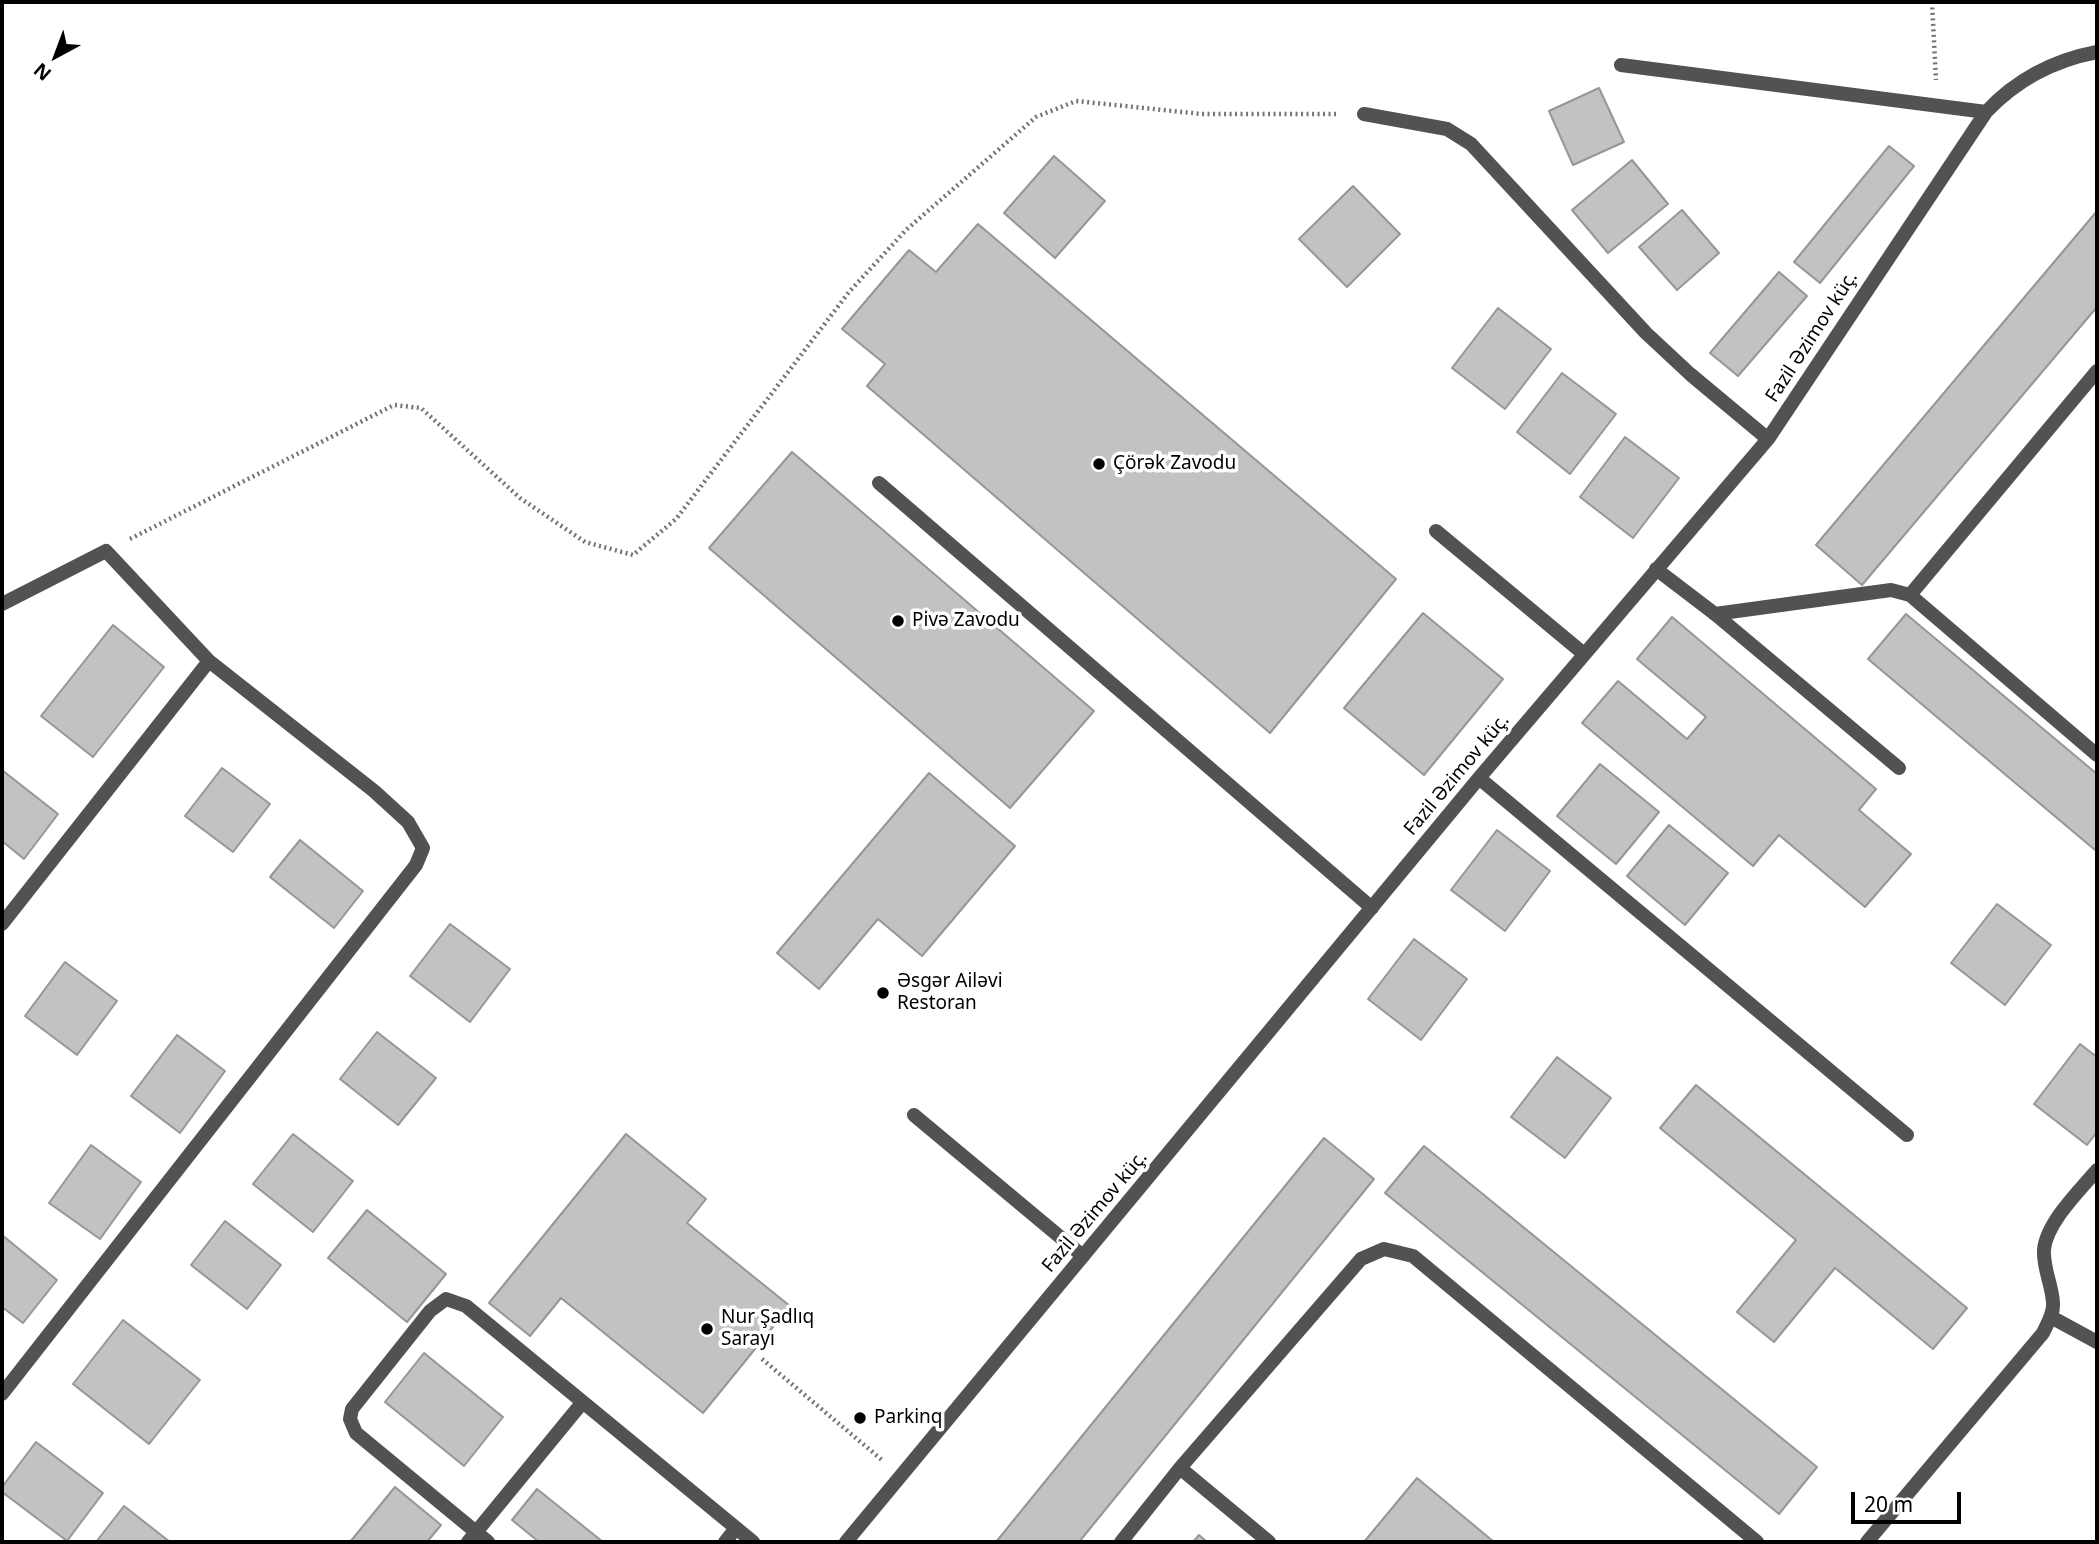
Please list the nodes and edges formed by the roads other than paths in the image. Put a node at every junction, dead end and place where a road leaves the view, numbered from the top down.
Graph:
1 (2097, 52) edge
2 (1621, 65) dead end
3 (1986, 111) junction
4 (1364, 114) road end
5 (2097, 371) edge
6 (1768, 439) junction
7 (879, 483) dead end
8 (1436, 531) dead end
9 (1656, 569) junction
10 (1910, 595) junction
11 (2, 604) edge
12 (1715, 614) junction
13 (1584, 654) junction
14 (209, 662) junction
15 (2097, 755) edge
16 (1899, 768) dead end
17 (1479, 778) junction
18 (1372, 908) junction
19 (2, 924) edge
20 (914, 1115) dead end
21 (1907, 1135) dead end
22 (2097, 1170) edge
23 (1083, 1256) junction
24 (2051, 1317) junction
25 (2097, 1342) edge
26 (2, 1394) edge
27 (582, 1403) junction
28 (1180, 1468) junction
29 (736, 1528) junction
30 (472, 1537) edge
31 (488, 1542) edge
32 (725, 1542) edge
33 (753, 1542) edge
34 (846, 1542) edge
35 (1121, 1542) edge
36 (1269, 1542) edge
37 (1757, 1542) edge
38 (1867, 1542) edge

1 - 3 street, Fazil Əzimov küç.
2 - 3 street
3 - 6 street, Fazil Əzimov küç.
4 - 6 street
5 - 10 street
6 - 9 street, Fazil Əzimov küç.
7 - 18 street
8 - 13 street
9 - 12 street
9 - 13 street, Fazil Əzimov küç.
10 - 12 street
10 - 15 street
11 - 14 street
12 - 16 street
13 - 17 street, Fazil Əzimov küç.
14 - 19 street
14 - 26 street
17 - 18 street, Fazil Əzimov küç.
17 - 21 street
18 - 23 street, Fazil Əzimov küç.
20 - 23 street
22 - 24 street
23 - 34 street, Fazil Əzimov küç.
24 - 25 street
24 - 38 street
27 - 29 street
27 - 30 street
27 - 30 street
28 - 35 street
28 - 36 street
28 - 37 street
29 - 32 street
29 - 33 street
30 - 31 street

